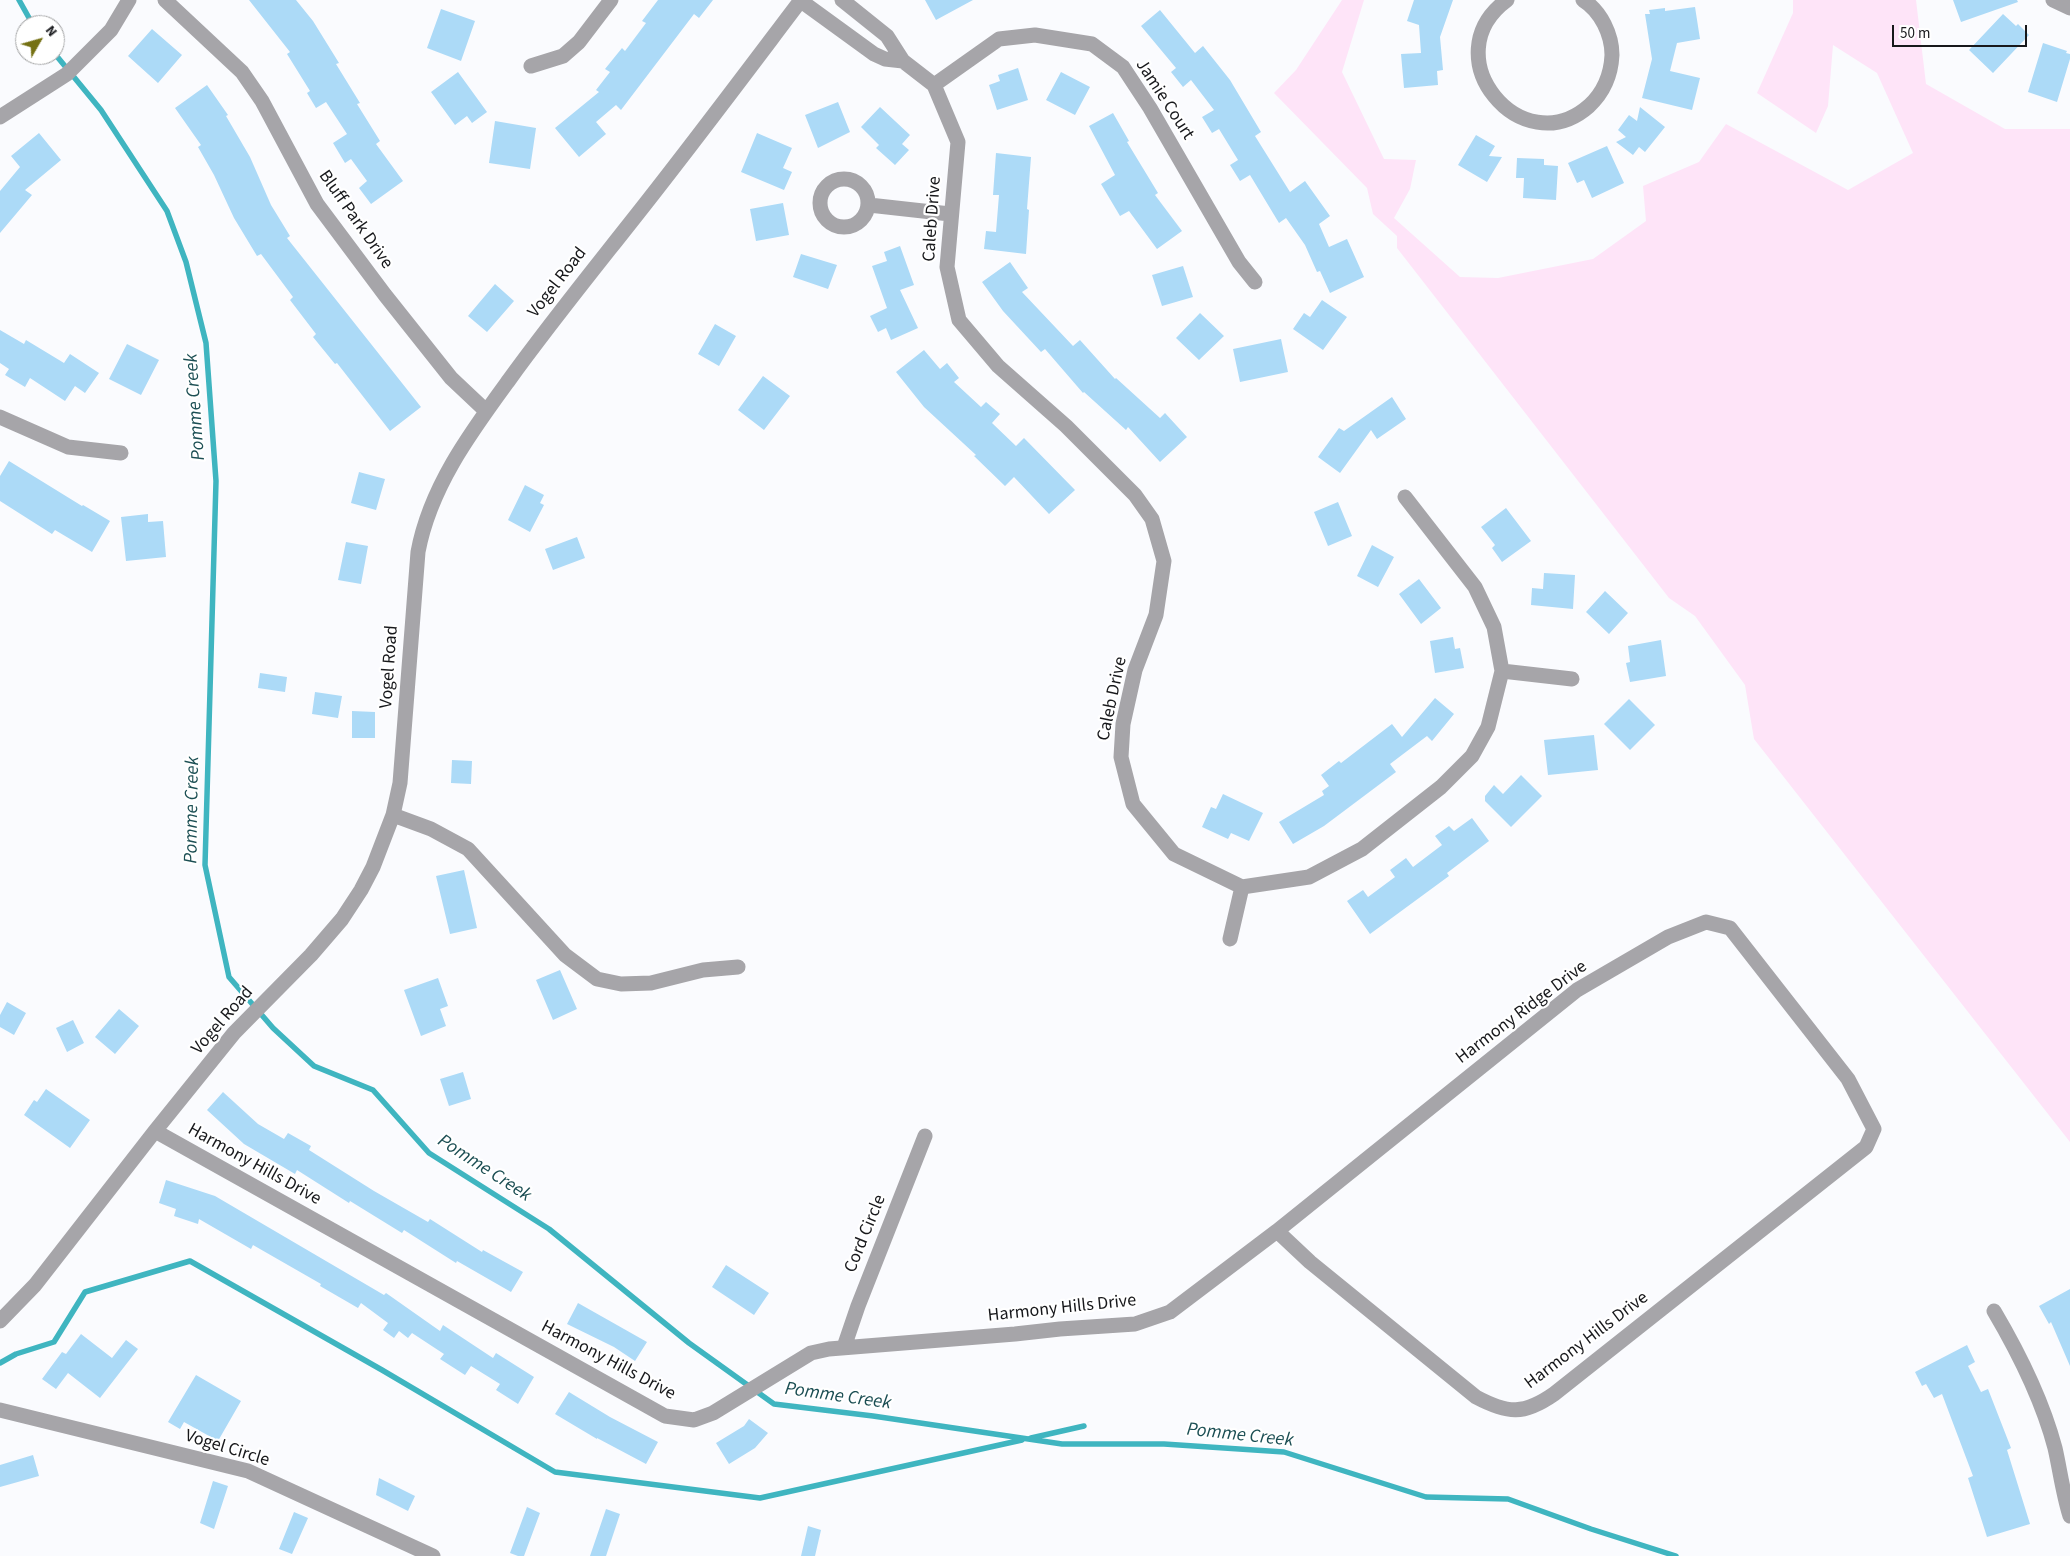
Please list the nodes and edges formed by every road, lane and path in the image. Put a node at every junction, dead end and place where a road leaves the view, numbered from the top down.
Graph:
1 (129, 0) edge
2 (165, 0) edge
3 (610, 0) edge
4 (801, 0) edge
5 (842, 0) edge
6 (1507, 0) edge
7 (1583, 0) edge
8 (2053, 0) edge
9 (2070, 8) edge
10 (903, 61) junction
11 (531, 66) dead end
12 (934, 85) junction
13 (0, 117) edge
14 (869, 205) dead end
15 (950, 214) junction
16 (1255, 282) dead end
17 (486, 411) junction
18 (0, 417) edge
19 (121, 453) dead end
20 (1405, 497) dead end
21 (1502, 671) junction
22 (1572, 679) dead end
23 (393, 815) junction
24 (1242, 887) junction
25 (1230, 939) dead end
26 (738, 967) dead end
27 (1874, 1129) joint
28 (154, 1131) junction
29 (926, 1136) dead end
30 (1277, 1231) junction
31 (1994, 1311) dead end
32 (0, 1321) edge
33 (844, 1347) junction
34 (0, 1410) edge
35 (2070, 1516) edge
36 (433, 1556) edge

1 - 13 street
2 - 17 street, Bluff Park Drive
3 - 11 street
4 - 10 street, Caleb Drive
4 - 17 street, Vogel Road
5 - 10 street, Caleb Drive
6 - 7 street
8 - 9 street
10 - 12 street, Caleb Drive
12 - 15 street, Caleb Drive
12 - 16 street, Jamie Court
14 - 15 street
15 - 24 street, Caleb Drive
17 - 23 street, Vogel Road
18 - 19 street
20 - 21 street
21 - 22 street
21 - 24 street
23 - 26 street
23 - 28 street, Vogel Road
24 - 25 street
27 - 30 street, Harmony Hills Drive
27 - 30 street, Harmony Ridge Drive
28 - 32 street, Vogel Road
28 - 33 street, Harmony Hills Drive
29 - 33 street, Cord Circle
30 - 33 street, Harmony Hills Drive
31 - 35 street
34 - 36 street, Vogel Circle

